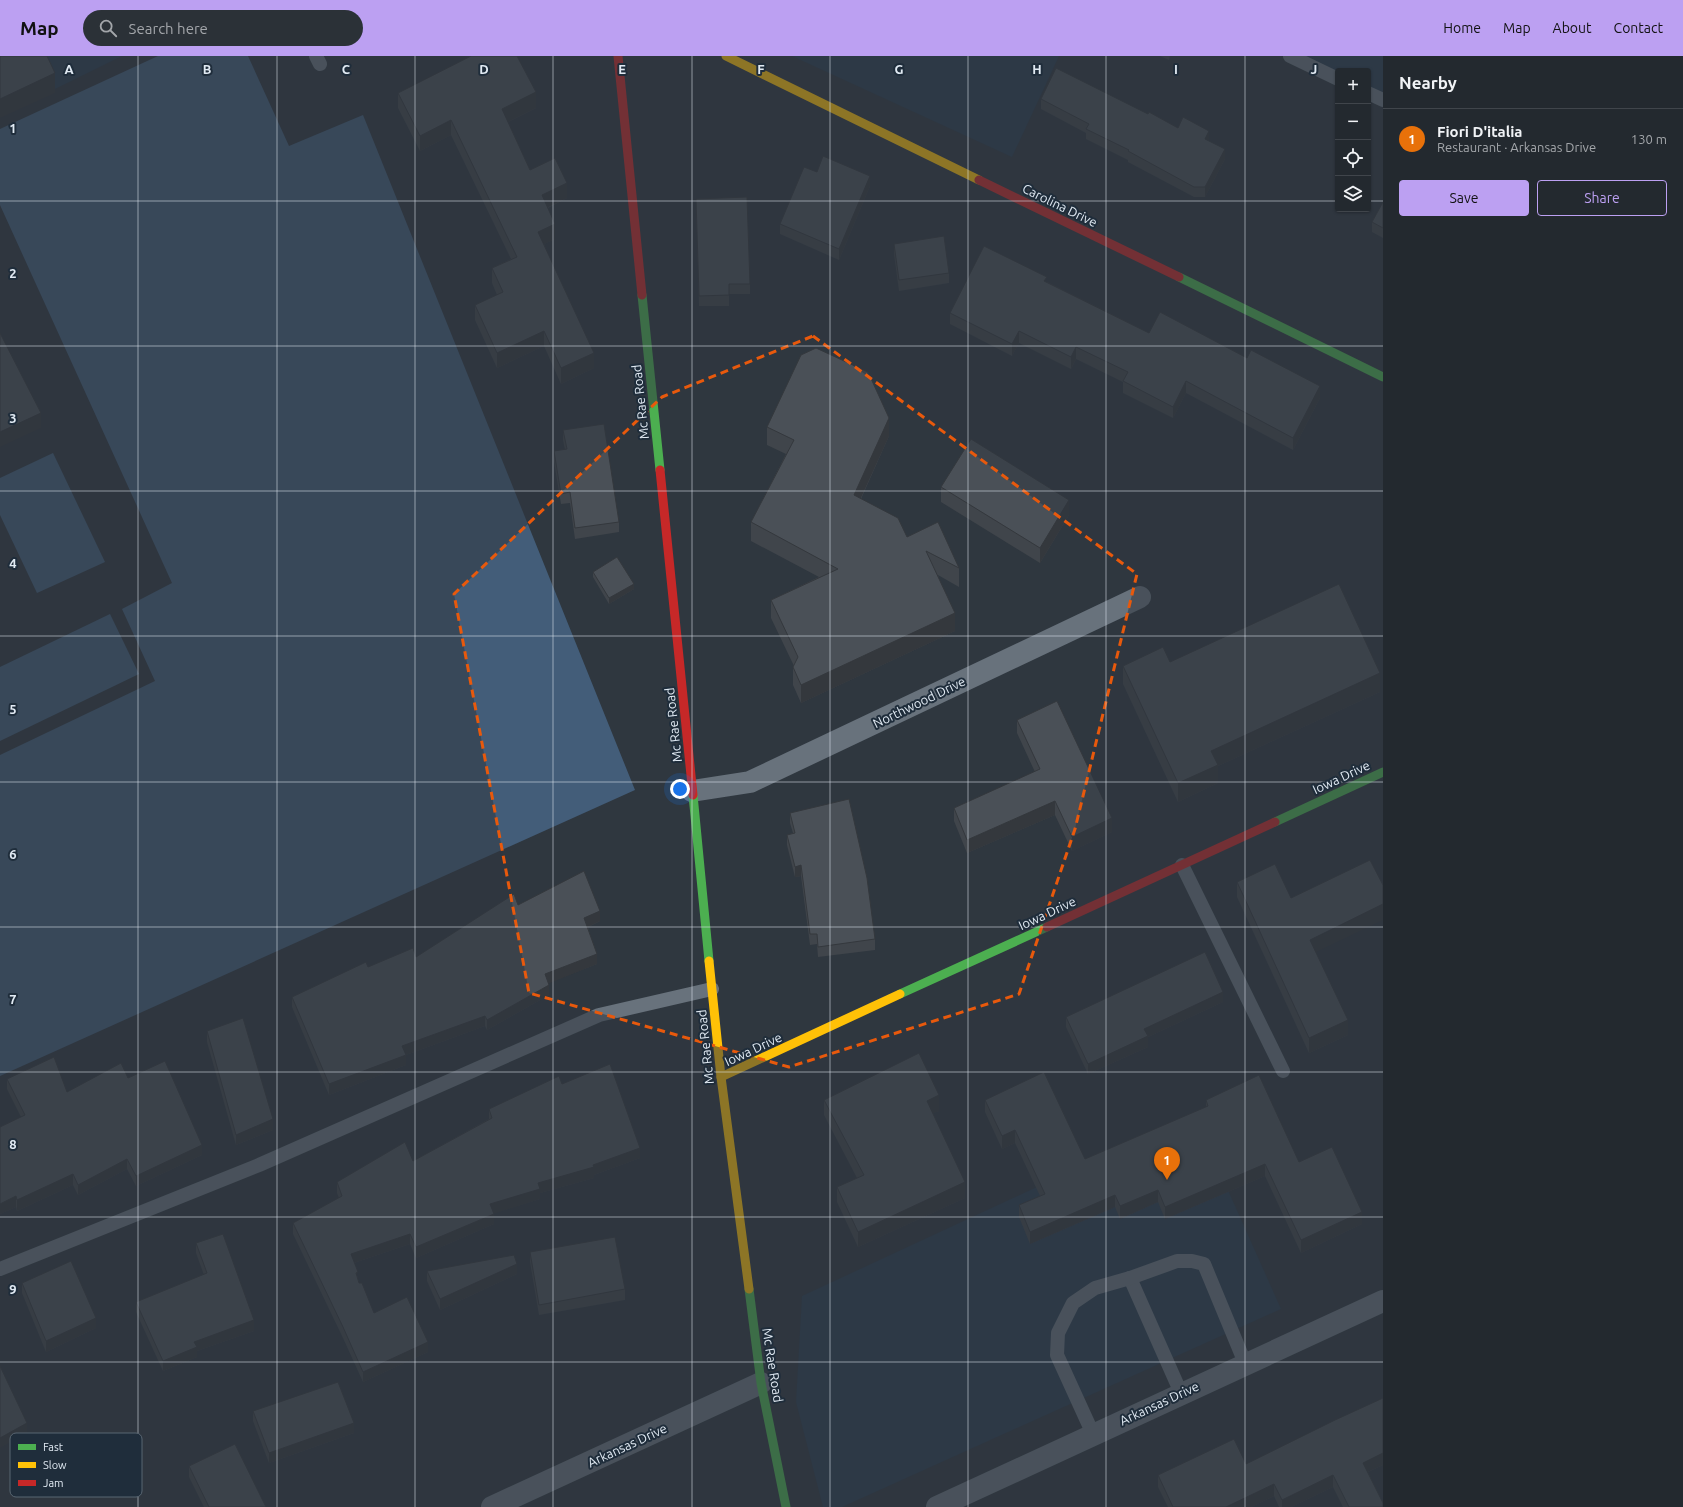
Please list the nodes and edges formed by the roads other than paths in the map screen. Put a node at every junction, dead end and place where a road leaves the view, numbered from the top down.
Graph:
1 (618, 56) edge
2 (726, 56) edge
3 (1290, 56) edge
4 (1335, 78) edge
5 (1371, 94) edge
6 (1383, 100) edge
7 (1383, 377) edge
8 (1140, 596) dead end
9 (1383, 772) edge
10 (692, 791) junction
11 (1182, 865) junction
12 (712, 989) junction
13 (1283, 1071) dead end
14 (721, 1078) junction
15 (0, 1269) edge
16 (1130, 1278) junction
17 (1383, 1301) edge
18 (1245, 1363) junction
19 (761, 1383) junction
20 (1181, 1393) junction
21 (1093, 1434) junction
22 (492, 1507) edge
23 (786, 1507) edge
24 (937, 1507) edge

1 - 10 street, Mc Rae Road
2 - 7 street, Carolina Drive
3 - 4 lane
5 - 6 lane
8 - 10 street, Northwood Drive
9 - 11 street, Iowa Drive
10 - 12 street, Mc Rae Road
11 - 13 lane
11 - 14 street, Iowa Drive
12 - 14 street, Mc Rae Road
12 - 15 lane
14 - 19 street, Mc Rae Road
16 - 18 lane
16 - 20 lane
16 - 21 lane
17 - 18 street, Arkansas Drive
18 - 20 street, Arkansas Drive
19 - 22 street, Arkansas Drive
19 - 23 street, Mc Rae Road
20 - 21 street, Arkansas Drive
21 - 24 street, Arkansas Drive

